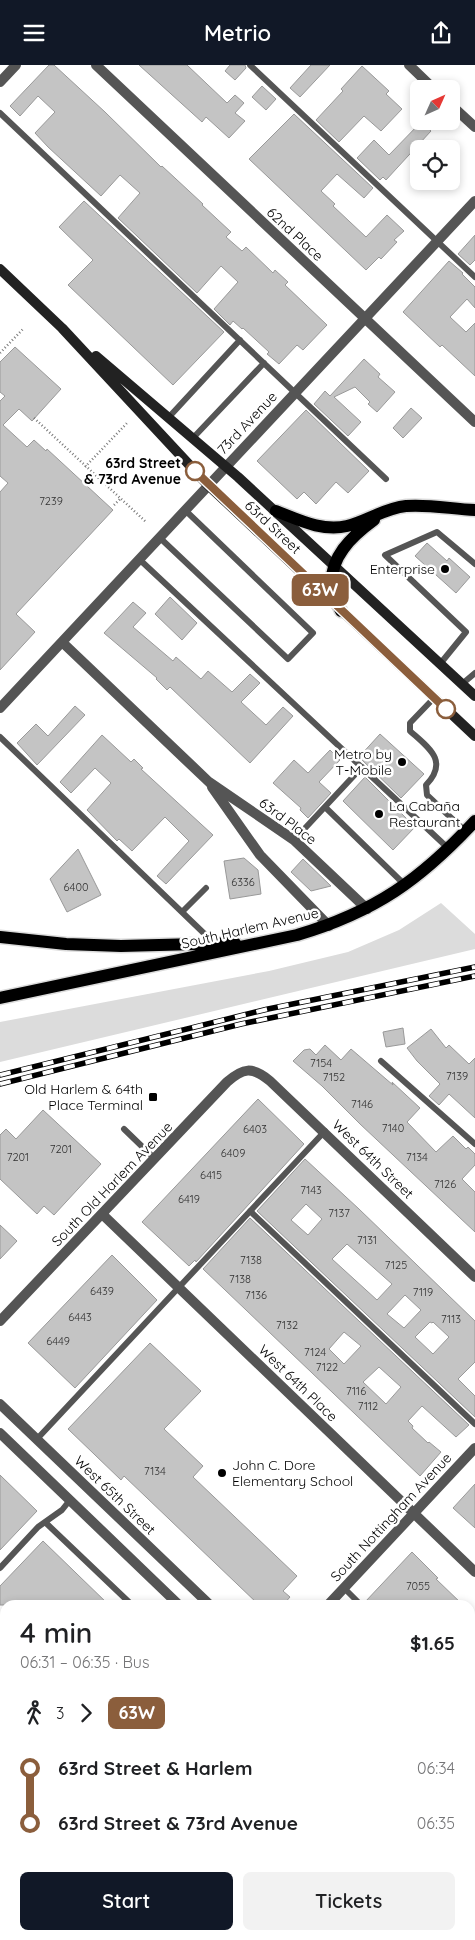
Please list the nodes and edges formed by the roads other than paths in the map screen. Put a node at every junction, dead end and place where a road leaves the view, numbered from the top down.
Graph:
1 (16, 65) edge
2 (96, 65) edge
3 (250, 65) edge
4 (409, 65) edge
5 (425, 80) edge
6 (0, 82) edge
7 (0, 113) edge
8 (460, 113) edge
9 (475, 127) edge
10 (475, 201) edge
11 (437, 242) junction
12 (0, 269) edge
13 (475, 277) edge
14 (364, 319) junction
15 (62, 328) junction
16 (240, 340) junction
17 (264, 363) junction
18 (295, 392) junction
19 (169, 417) junction
20 (475, 423) edge
21 (193, 438) junction
22 (226, 466) junction
23 (386, 479) dead end
24 (208, 485) junction
25 (185, 510) junction
26 (475, 510) edge
27 (276, 511) junction
28 (386, 511) junction
29 (159, 537) junction
30 (139, 559) junction
31 (475, 565) edge
32 (335, 566) junction
33 (341, 611) junction
34 (62, 642) junction
35 (440, 664) junction
36 (475, 673) edge
37 (462, 684) junction
38 (475, 696) edge
39 (434, 698) junction
40 (0, 708) edge
41 (0, 737) edge
42 (475, 737) edge
43 (362, 767) junction
44 (209, 782) junction
45 (325, 807) junction
46 (475, 821) edge
47 (465, 831) junction
48 (294, 840) junction
49 (449, 849) junction
50 (405, 885) junction
51 (206, 888) dead end
52 (367, 909) junction
53 (182, 912) junction
54 (330, 925) junction
55 (0, 937) edge
56 (214, 943) junction
57 (260, 943) junction
58 (0, 997) edge
59 (381, 1061) dead end
60 (247, 1070) joint
61 (124, 1129) dead end
62 (325, 1131) junction
63 (475, 1144) edge
64 (155, 1159) junction
65 (250, 1211) junction
66 (102, 1215) junction
67 (475, 1277) edge
68 (178, 1288) junction
69 (0, 1321) edge
70 (0, 1404) edge
71 (475, 1424) edge
72 (0, 1433) edge
73 (37, 1439) junction
74 (475, 1448) edge
75 (70, 1501) junction
76 (414, 1513) junction
77 (46, 1523) junction
78 (0, 1568) edge
79 (475, 1572) edge
80 (344, 1588) junction
81 (127, 1600) edge
82 (174, 1600) edge
83 (205, 1600) edge
84 (333, 1600) edge
85 (356, 1600) edge

1 - 6 street
2 - 14 street, 62nd Place
3 - 11 lane
4 - 5 street
7 - 16 lane
8 - 9 street
10 - 11 street, 73rd Avenue
11 - 13 lane
11 - 14 street, 73rd Avenue
12 - 15 main road, 63rd Street
14 - 18 street, 73rd Avenue
14 - 20 street, 62nd Place
15 - 19 main road, 63rd Street
15 - 24 main road, 63rd Street
16 - 17 lane
16 - 19 lane
17 - 18 lane
17 - 21 lane
18 - 22 street, 73rd Avenue
18 - 23 lane
19 - 21 main road, 63rd Street
21 - 22 main road, 63rd Street
22 - 24 street, 73rd Avenue
22 - 27 main road, 63rd Street
24 - 25 street, 73rd Avenue
24 - 33 main road, 63rd Street
25 - 29 street, 73rd Avenue
25 - 29 lane
26 - 28 main road
27 - 28 main road
27 - 32 main road, 63rd Street
28 - 32 main road
29 - 30 street, 73rd Avenue
30 - 34 street, 73rd Avenue
30 - 43 lane
31 - 35 lane
32 - 33 main road
32 - 35 main road, 63rd Street
33 - 39 main road, 63rd Street
34 - 40 street, 73rd Avenue
34 - 44 street, 63rd Place
35 - 37 main road, 63rd Street
36 - 37 lane
37 - 38 main road, 63rd Street
39 - 42 main road, 63rd Street
39 - 47 lane
41 - 53 lane
43 - 45 lane
43 - 49 lane
44 - 48 street, 63rd Place
44 - 54 street, 63rd Place
45 - 48 lane
45 - 50 lane
46 - 47 main road, South Harlem Avenue
47 - 49 main road, South Harlem Avenue
48 - 52 street, 63rd Place
49 - 50 main road, South Harlem Avenue
50 - 52 main road, South Harlem Avenue
51 - 53 lane
52 - 54 main road, South Harlem Avenue
53 - 56 lane
54 - 57 main road, South Harlem Avenue
55 - 56 main road
56 - 57 main road
57 - 58 main road, South Harlem Avenue
59 - 63 lane
60 - 62 street, West 64th Street
60 - 64 street, South Old Harlem Avenue
61 - 64 lane
62 - 65 lane
62 - 67 street, West 64th Street
64 - 66 street, South Old Harlem Avenue
65 - 68 lane
65 - 71 lane
66 - 68 street, West 64th Place
66 - 69 street, South Old Harlem Avenue
68 - 73 lane
68 - 76 street, West 64th Place
70 - 73 street, West 65th Street
72 - 75 street
73 - 83 street, West 65th Street
74 - 76 street, South Nottingham Avenue
75 - 77 lane
75 - 82 street
76 - 79 street, West 64th Place
76 - 80 street, South Nottingham Avenue
77 - 78 lane
77 - 81 lane
80 - 84 street, South Nottingham Avenue
80 - 85 lane

